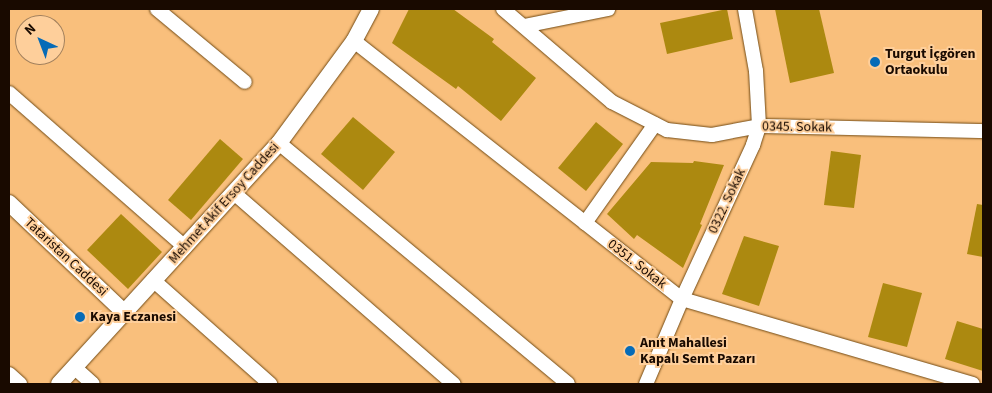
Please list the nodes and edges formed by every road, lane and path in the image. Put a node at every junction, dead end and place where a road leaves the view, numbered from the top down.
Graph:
1 (157, 9) edge
2 (371, 9) edge
3 (503, 9) edge
4 (608, 9) edge
5 (745, 9) edge
6 (524, 26) junction
7 (354, 41) junction
8 (245, 82) dead end
9 (9, 92) edge
10 (655, 124) junction
11 (759, 126) junction
12 (983, 131) edge
13 (279, 142) junction
14 (234, 193) junction
15 (9, 203) edge
16 (585, 223) junction
17 (185, 246) junction
18 (153, 280) junction
19 (682, 299) junction
20 (124, 312) junction
21 (74, 367) junction
22 (9, 374) edge
23 (20, 384) edge
24 (59, 384) edge
25 (93, 384) edge
26 (270, 384) edge
27 (454, 384) edge
28 (568, 384) edge
29 (646, 384) edge
30 (973, 384) edge

1 - 8 street
2 - 7 street, Mehmet Akif Ersoy Caddesi
3 - 6 street, 0345. Sokak
4 - 6 street
5 - 11 street, 0322. Sokak
6 - 10 street, 0345. Sokak
7 - 13 street, Mehmet Akif Ersoy Caddesi
7 - 16 street, 0351. Sokak
9 - 17 street
10 - 11 street, 0345. Sokak
10 - 16 street
11 - 12 street, 0345. Sokak
11 - 19 street, 0322. Sokak
13 - 14 street, Mehmet Akif Ersoy Caddesi
13 - 28 street
14 - 17 street, Mehmet Akif Ersoy Caddesi
14 - 27 street
15 - 20 street, Tataristan Caddesi
16 - 19 street, 0351. Sokak
17 - 18 street, Mehmet Akif Ersoy Caddesi
18 - 20 street, Mehmet Akif Ersoy Caddesi
18 - 26 street
19 - 29 street, 0322. Sokak
19 - 30 street, 0351. Sokak
20 - 21 street, Mehmet Akif Ersoy Caddesi
21 - 24 street, Mehmet Akif Ersoy Caddesi
21 - 25 street
22 - 23 street

